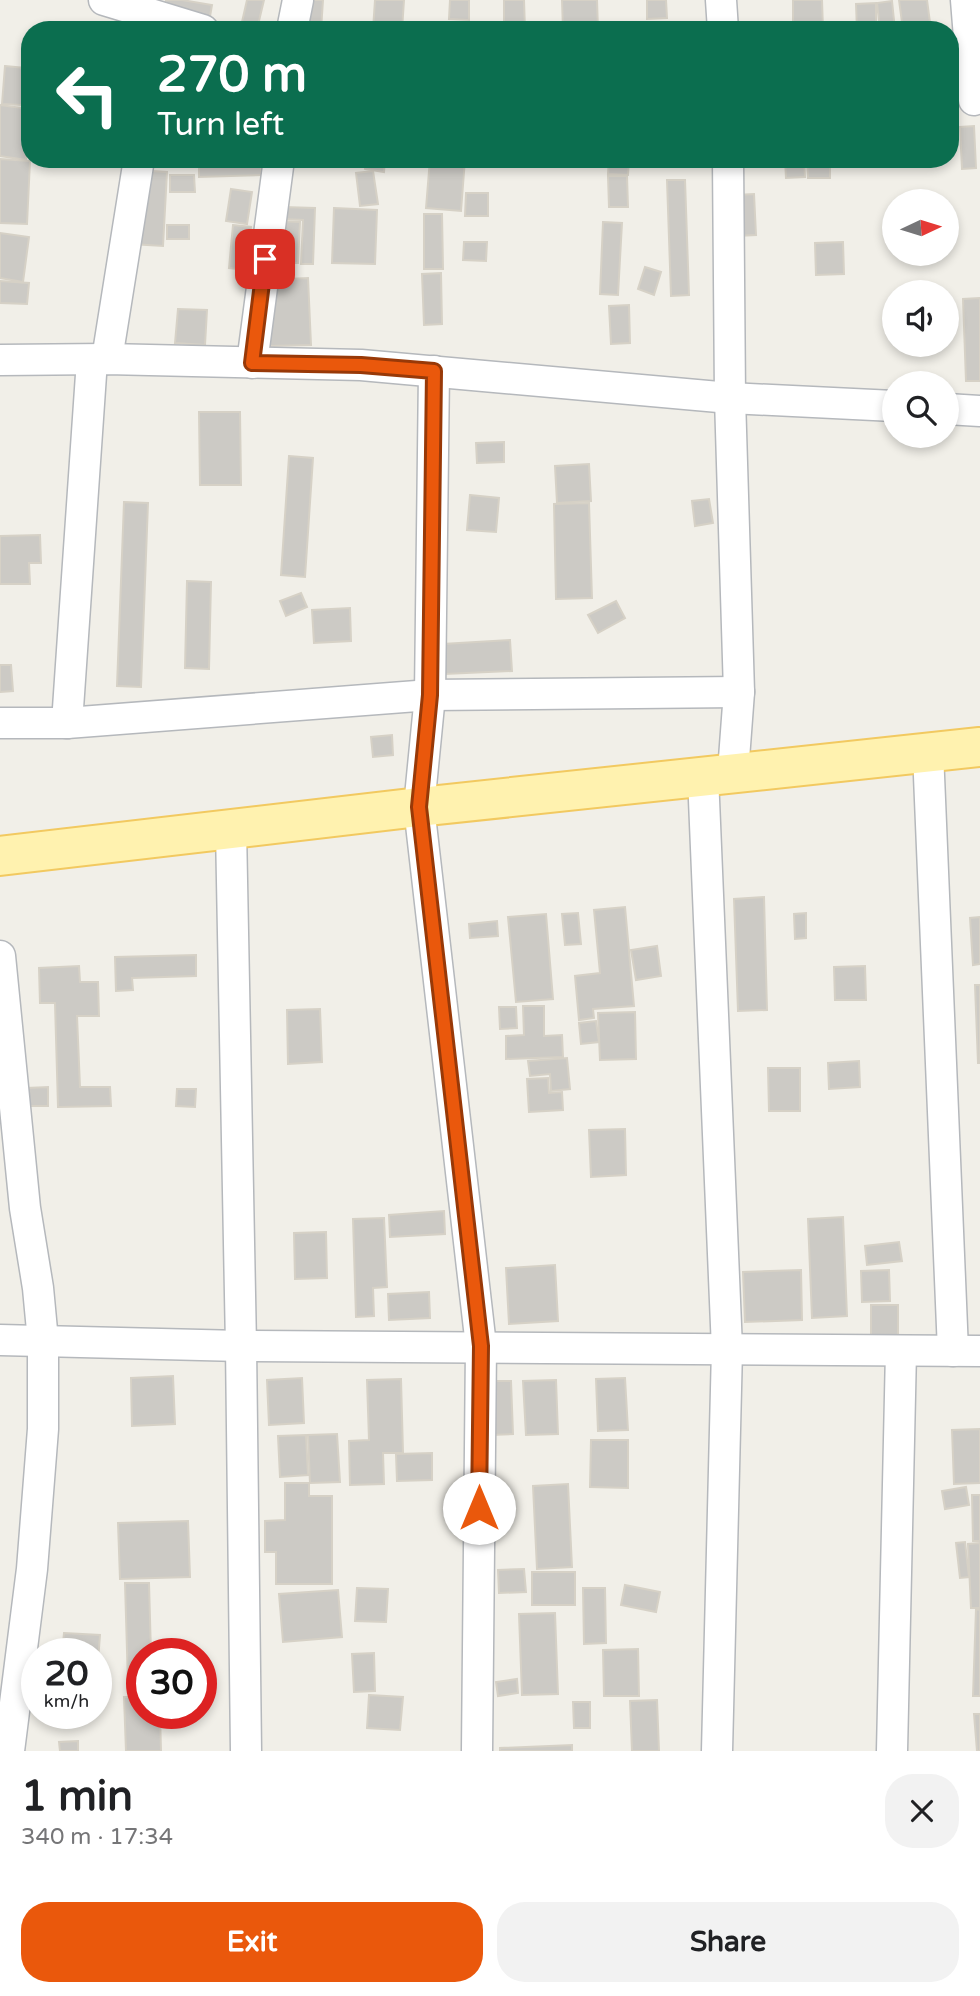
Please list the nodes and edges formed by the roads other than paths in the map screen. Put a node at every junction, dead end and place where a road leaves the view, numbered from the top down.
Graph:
1 (104, 0) edge
2 (298, 0) edge
3 (721, 0) edge
4 (966, 0) edge
5 (161, 16) edge
6 (294, 21) edge
7 (722, 21) edge
8 (968, 100) edge
9 (137, 168) edge
10 (278, 168) edge
11 (728, 168) edge
12 (0, 360) edge
13 (99, 360) junction
14 (252, 363) junction
15 (434, 371) junction
16 (730, 398) junction
17 (882, 405) edge
18 (959, 410) edge
19 (980, 411) edge
20 (739, 692) junction
21 (430, 695) junction
22 (0, 723) edge
23 (67, 723) junction
24 (980, 747) edge
25 (928, 752) junction
26 (718, 774) junction
27 (419, 807) junction
28 (231, 829) junction
29 (0, 856) edge
30 (0, 956) edge
31 (0, 1340) edge
32 (43, 1341) junction
33 (241, 1346) junction
34 (481, 1346) junction
35 (727, 1349) junction
36 (901, 1351) junction
37 (966, 1351) edge
38 (9, 1751) edge
39 (246, 1751) edge
40 (477, 1751) edge
41 (717, 1751) edge
42 (892, 1751) edge

1 - 5 street
2 - 6 street
3 - 7 street
4 - 8 street
9 - 13 street
10 - 14 street
11 - 16 street
12 - 13 street
13 - 14 street
13 - 23 street
14 - 15 street
15 - 16 street
15 - 21 street
16 - 17 street
16 - 20 street
18 - 19 street
20 - 21 street
20 - 26 street
21 - 23 street
21 - 27 street
22 - 23 street
24 - 25 main road
25 - 26 main road
25 - 37 street
26 - 27 main road
26 - 35 street
27 - 28 main road
27 - 34 street
28 - 29 main road
28 - 33 street
30 - 32 street
31 - 32 street
32 - 33 street
32 - 38 street
33 - 34 street
33 - 39 street
34 - 35 street
34 - 40 street
35 - 36 street
35 - 41 street
36 - 37 street
36 - 42 street

